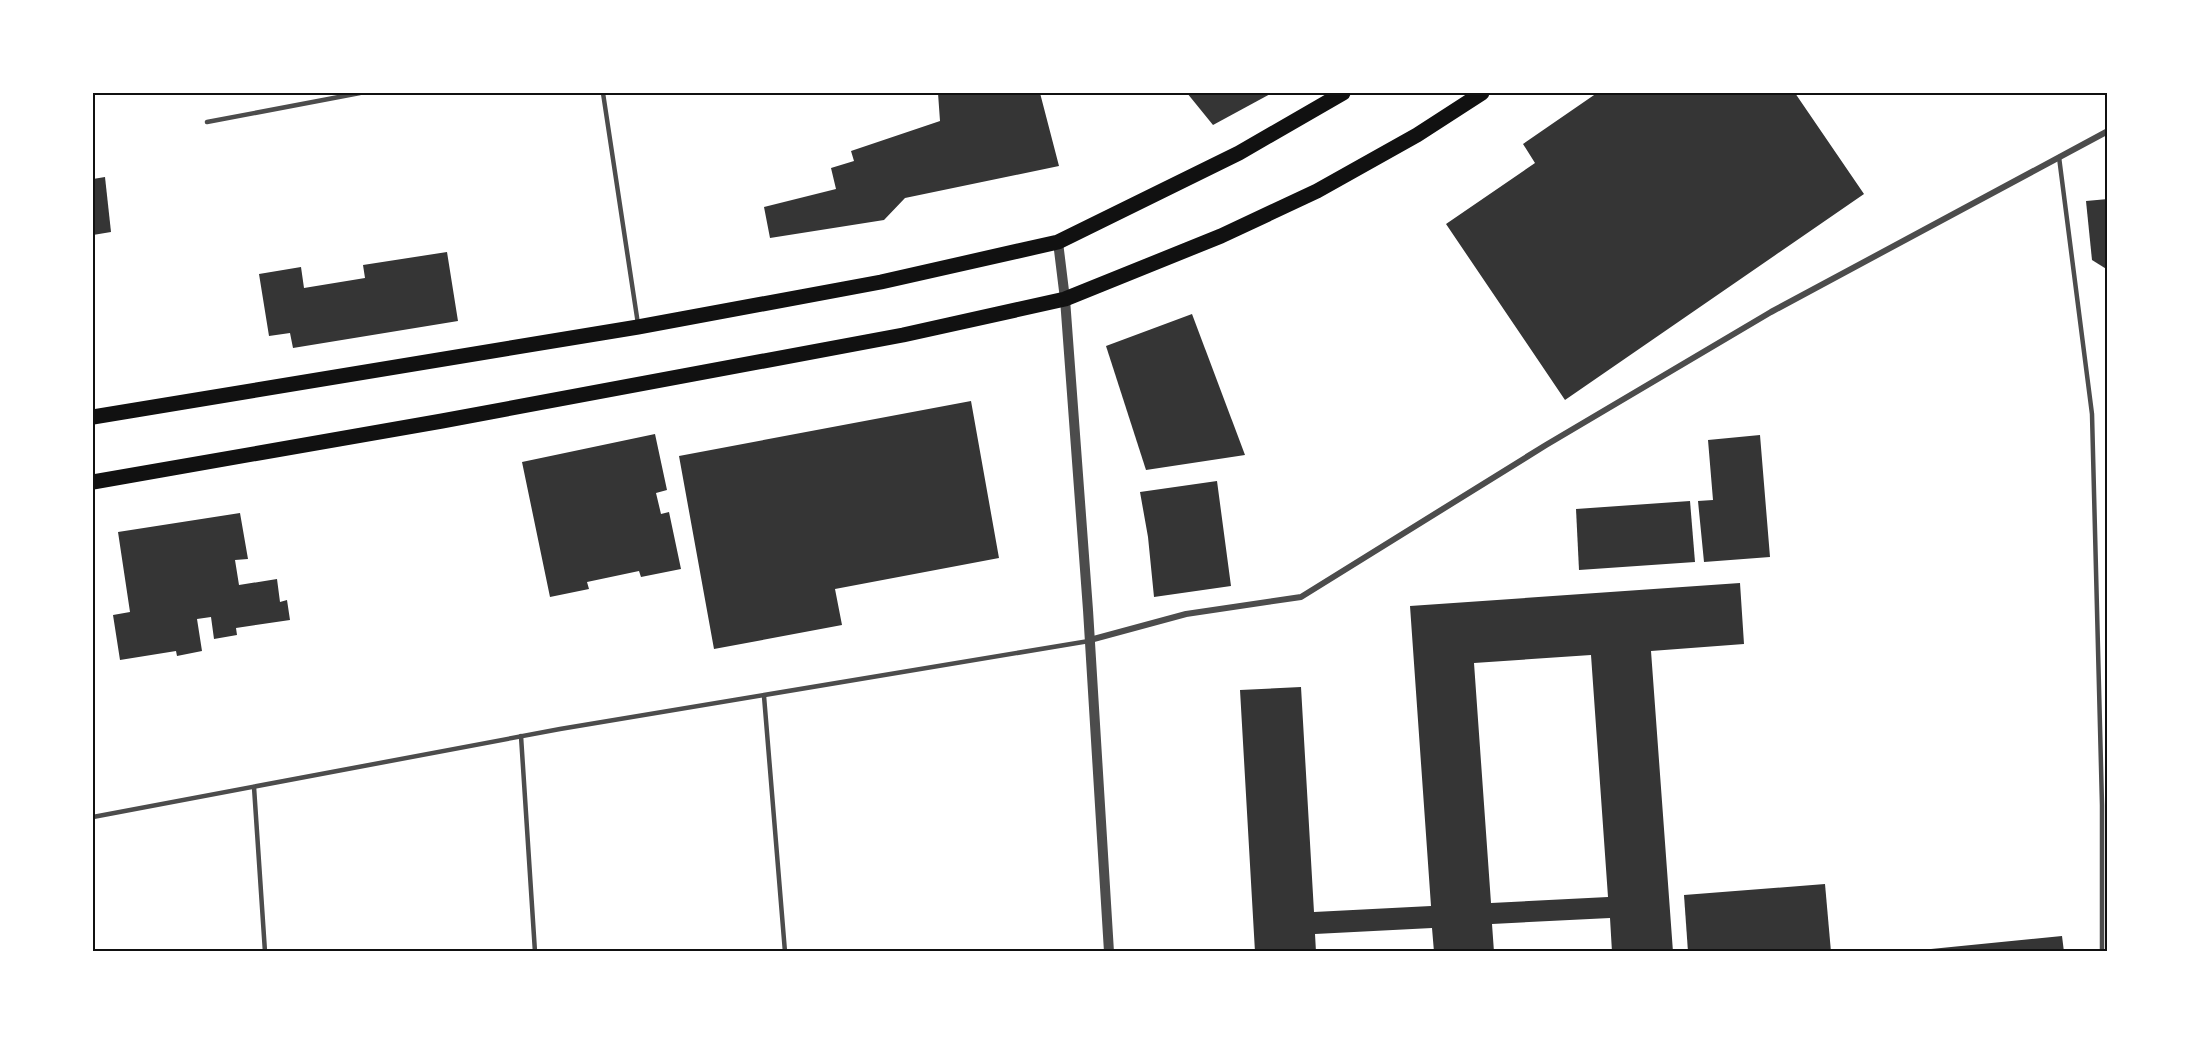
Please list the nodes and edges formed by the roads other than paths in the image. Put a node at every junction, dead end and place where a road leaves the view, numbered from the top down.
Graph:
1 (360, 93) edge
2 (603, 93) edge
3 (1343, 93) edge
4 (1482, 93) edge
5 (207, 122) dead end
6 (2108, 131) edge
7 (2059, 158) junction
8 (1058, 242) junction
9 (1065, 299) junction
10 (638, 327) junction
11 (93, 417) edge
12 (93, 482) edge
13 (1090, 640) junction
14 (764, 696) junction
15 (521, 736) junction
16 (254, 787) junction
17 (93, 817) edge
18 (265, 952) edge
19 (535, 952) edge
20 (785, 952) edge
21 (1109, 952) edge
22 (2102, 952) edge

1 - 5 lane
2 - 10 lane
3 - 8 main road
4 - 9 main road
6 - 7 street
7 - 13 street
7 - 22 lane
8 - 9 street
8 - 10 main road
9 - 12 main road
9 - 13 street
10 - 11 main road
13 - 14 lane
13 - 21 street
14 - 15 lane
14 - 20 lane
15 - 16 lane
15 - 19 lane
16 - 17 lane
16 - 18 lane

